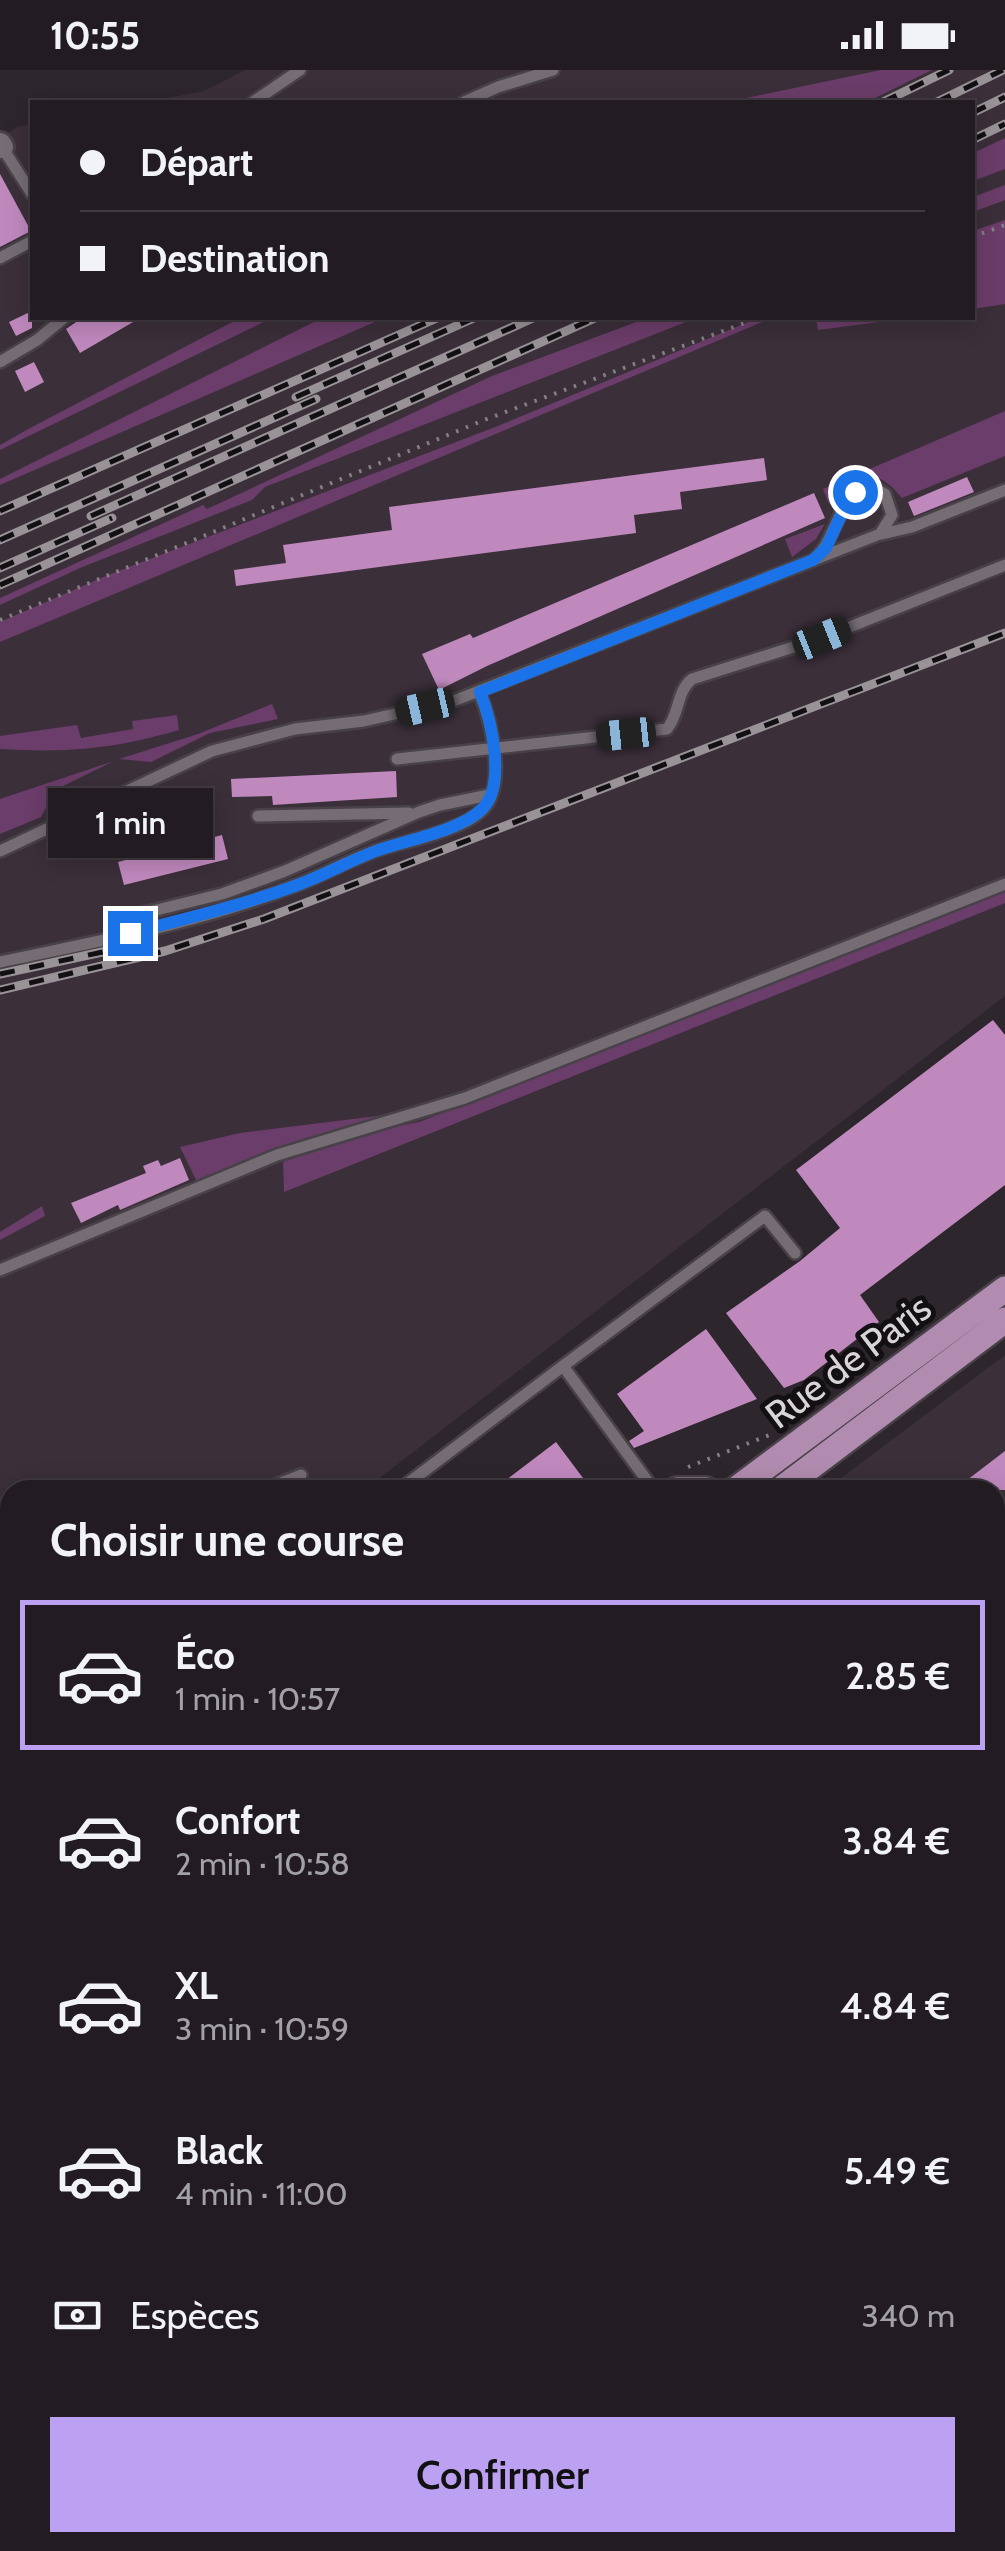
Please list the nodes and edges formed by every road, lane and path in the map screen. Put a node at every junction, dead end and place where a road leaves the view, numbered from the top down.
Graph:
1 (300, 70) edge
2 (553, 70) edge
3 (256, 100) edge
4 (470, 100) edge
5 (1, 146) edge
6 (30, 191) edge
7 (1005, 225) edge
8 (975, 236) edge
9 (30, 242) edge
10 (0, 258) edge
11 (62, 320) edge
12 (753, 320) edge
13 (0, 362) edge
14 (1005, 490) edge
15 (872, 536) junction
16 (813, 560) junction
17 (1005, 565) edge
18 (0, 620) edge
19 (480, 692) junction
20 (495, 748) junction
21 (396, 759) dead end
22 (489, 795) junction
23 (419, 812) junction
24 (258, 816) dead end
25 (0, 851) edge
26 (1005, 884) edge
27 (140, 914) dead end
28 (0, 962) edge
29 (795, 1253) dead end
30 (0, 1270) edge
31 (1005, 1289) edge
32 (1005, 1320) edge
33 (562, 1366) junction
34 (775, 1432) dead end
35 (302, 1474) dead end
36 (681, 1479) edge
37 (288, 1480) edge
38 (413, 1480) edge
39 (647, 1480) edge
40 (748, 1480) edge
41 (793, 1480) edge

1 - 3 lane
2 - 4 lane
5 - 6 lane
7 - 8 path
9 - 10 lane
11 - 13 lane
12 - 18 path
14 - 15 lane
15 - 16 lane
15 - 16 lane
16 - 19 lane
17 - 20 lane
19 - 20 lane
19 - 25 lane
20 - 21 lane
20 - 22 lane
22 - 23 lane
22 - 28 lane
23 - 24 lane
23 - 27 lane
26 - 30 lane
29 - 33 lane
31 - 40 main road, Rue de Paris
32 - 41 main road, Rue de Paris
33 - 38 lane
33 - 39 lane
34 - 36 path
35 - 37 lane

